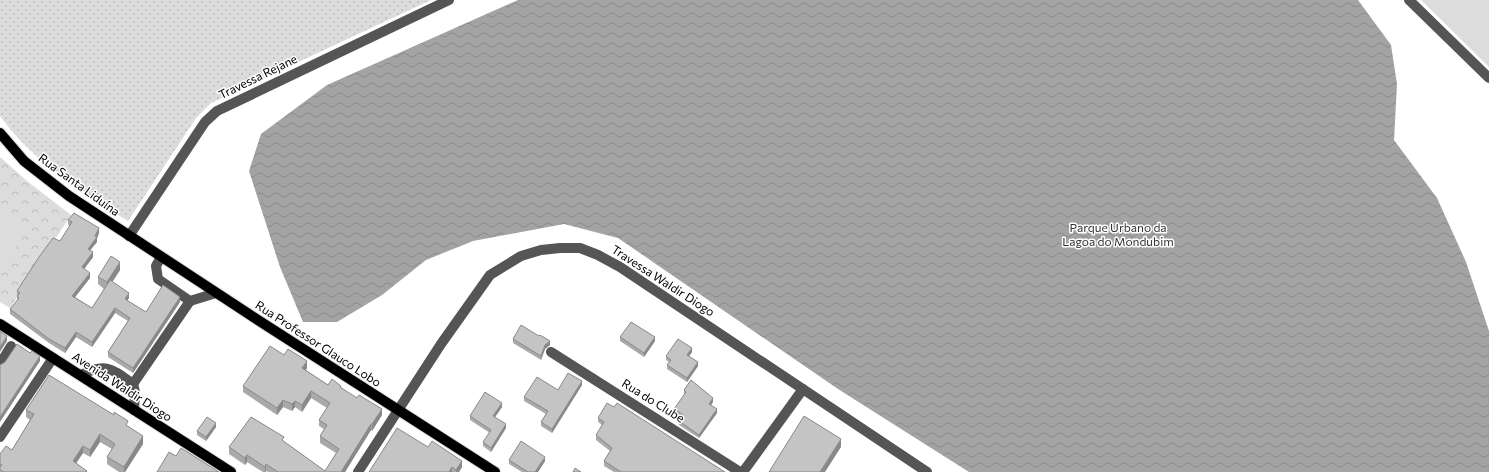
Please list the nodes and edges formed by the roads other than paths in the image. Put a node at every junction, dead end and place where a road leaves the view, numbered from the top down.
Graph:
1 (449, 0) edge
2 (1409, 0) edge
3 (1489, 78) edge
4 (0, 133) edge
5 (129, 236) junction
6 (161, 257) junction
7 (216, 293) junction
8 (190, 301) junction
9 (0, 324) edge
10 (12, 346) dead end
11 (551, 352) dead end
12 (53, 358) junction
13 (0, 364) edge
14 (81, 375) junction
15 (133, 384) junction
16 (803, 389) junction
17 (134, 410) junction
18 (398, 411) junction
19 (0, 437) edge
20 (231, 472) edge
21 (358, 472) edge
22 (495, 472) edge
23 (741, 472) edge
24 (927, 472) edge

1 - 5 street, Travessa Rejane
2 - 3 street
4 - 5 main road, Rua Santa Liduína
5 - 6 main road, Rua Professor Glauco Lobo
6 - 7 main road, Rua Professor Glauco Lobo
6 - 8 street
7 - 8 street
7 - 18 main road, Rua Professor Glauco Lobo
8 - 15 street
9 - 12 main road, Avenida Waldir Diogo
10 - 13 street
11 - 23 street, Rua do Clube
12 - 14 main road, Avenida Waldir Diogo
12 - 19 street
14 - 15 street
14 - 17 main road, Avenida Waldir Diogo
15 - 17 street
16 - 18 street, Travessa Waldir Diogo
16 - 23 street
16 - 24 street, Travessa Waldir Diogo
17 - 20 main road, Avenida Waldir Diogo
18 - 21 street, Travessa Waldir Diogo
18 - 22 main road, Rua Professor Glauco Lobo

